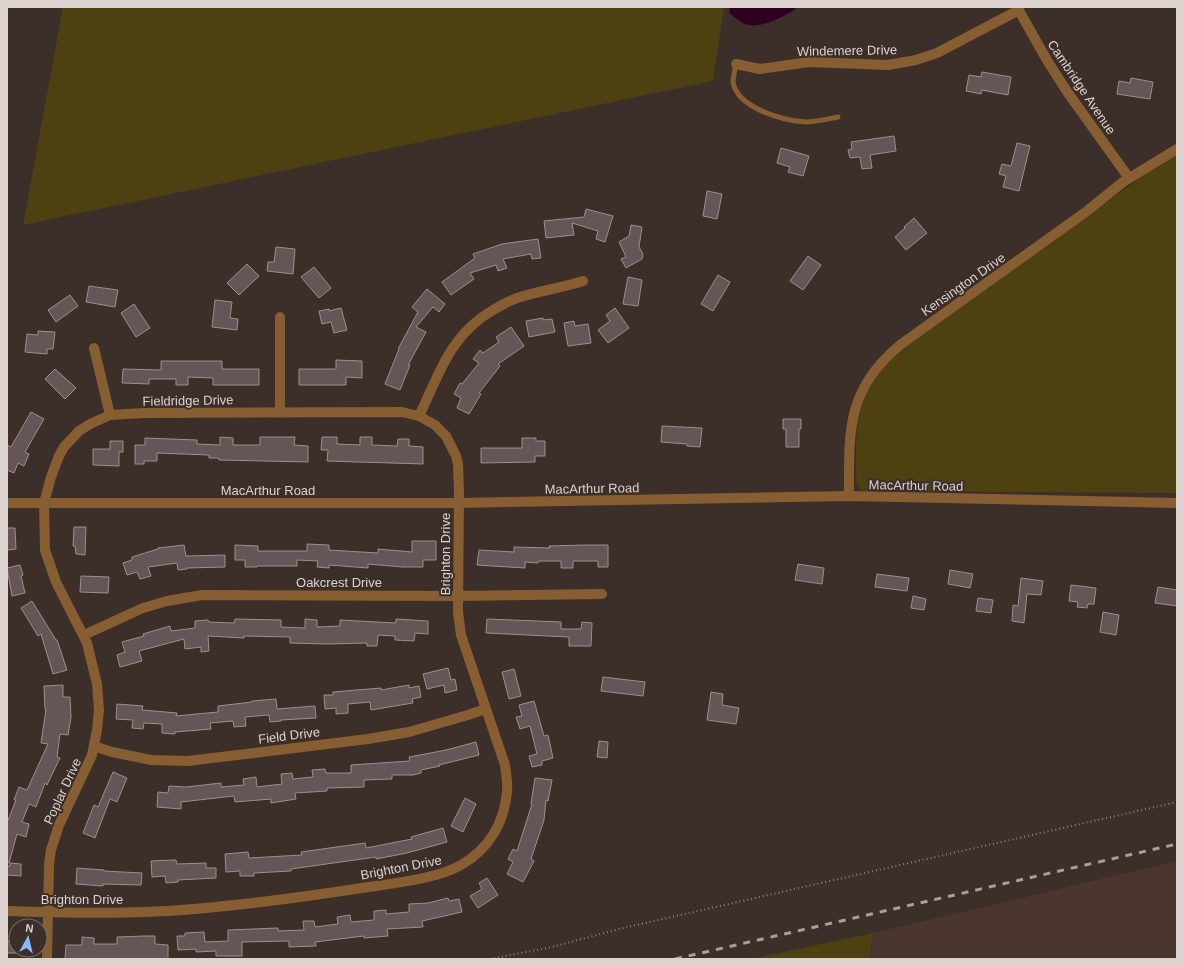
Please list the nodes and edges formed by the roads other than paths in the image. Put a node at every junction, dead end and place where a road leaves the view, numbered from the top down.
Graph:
1 (1018, 9) edge
2 (736, 64) joint
3 (838, 117) dead end
4 (1177, 149) edge
5 (1129, 178) junction
6 (583, 281) dead end
7 (280, 317) dead end
8 (94, 348) dead end
9 (280, 413) junction
10 (110, 415) junction
11 (420, 416) junction
12 (849, 496) junction
13 (7, 503) edge
14 (44, 503) junction
15 (458, 503) junction
16 (1177, 503) edge
17 (602, 594) dead end
18 (458, 596) junction
19 (84, 635) junction
20 (485, 709) junction
21 (94, 746) junction
22 (7, 911) edge
23 (48, 912) junction
24 (47, 959) edge

1 - 2 street, Windemere Drive
1 - 5 street, Cambridge Avenue
2 - 3 lane
4 - 5 street, Kensington Drive
5 - 12 street, Kensington Drive
6 - 11 street
7 - 9 street
8 - 10 street
9 - 10 street, Fieldridge Drive
9 - 11 street, Fieldridge Drive
10 - 14 street, Fieldridge Drive
11 - 15 street, Fieldridge Drive
12 - 15 street, MacArthur Road
12 - 16 street, MacArthur Road
13 - 14 street, MacArthur Road
14 - 15 street, MacArthur Road
14 - 19 street, Fieldridge Drive
15 - 18 street, Brighton Drive
17 - 18 street, Oakcrest Drive
18 - 19 street, Oakcrest Drive
18 - 20 street, Brighton Drive
19 - 21 street, Poplar Drive
20 - 21 street, Field Drive
20 - 23 street, Brighton Drive
21 - 23 street, Poplar Drive
22 - 23 street, Brighton Drive
23 - 24 street, Poplar Drive

